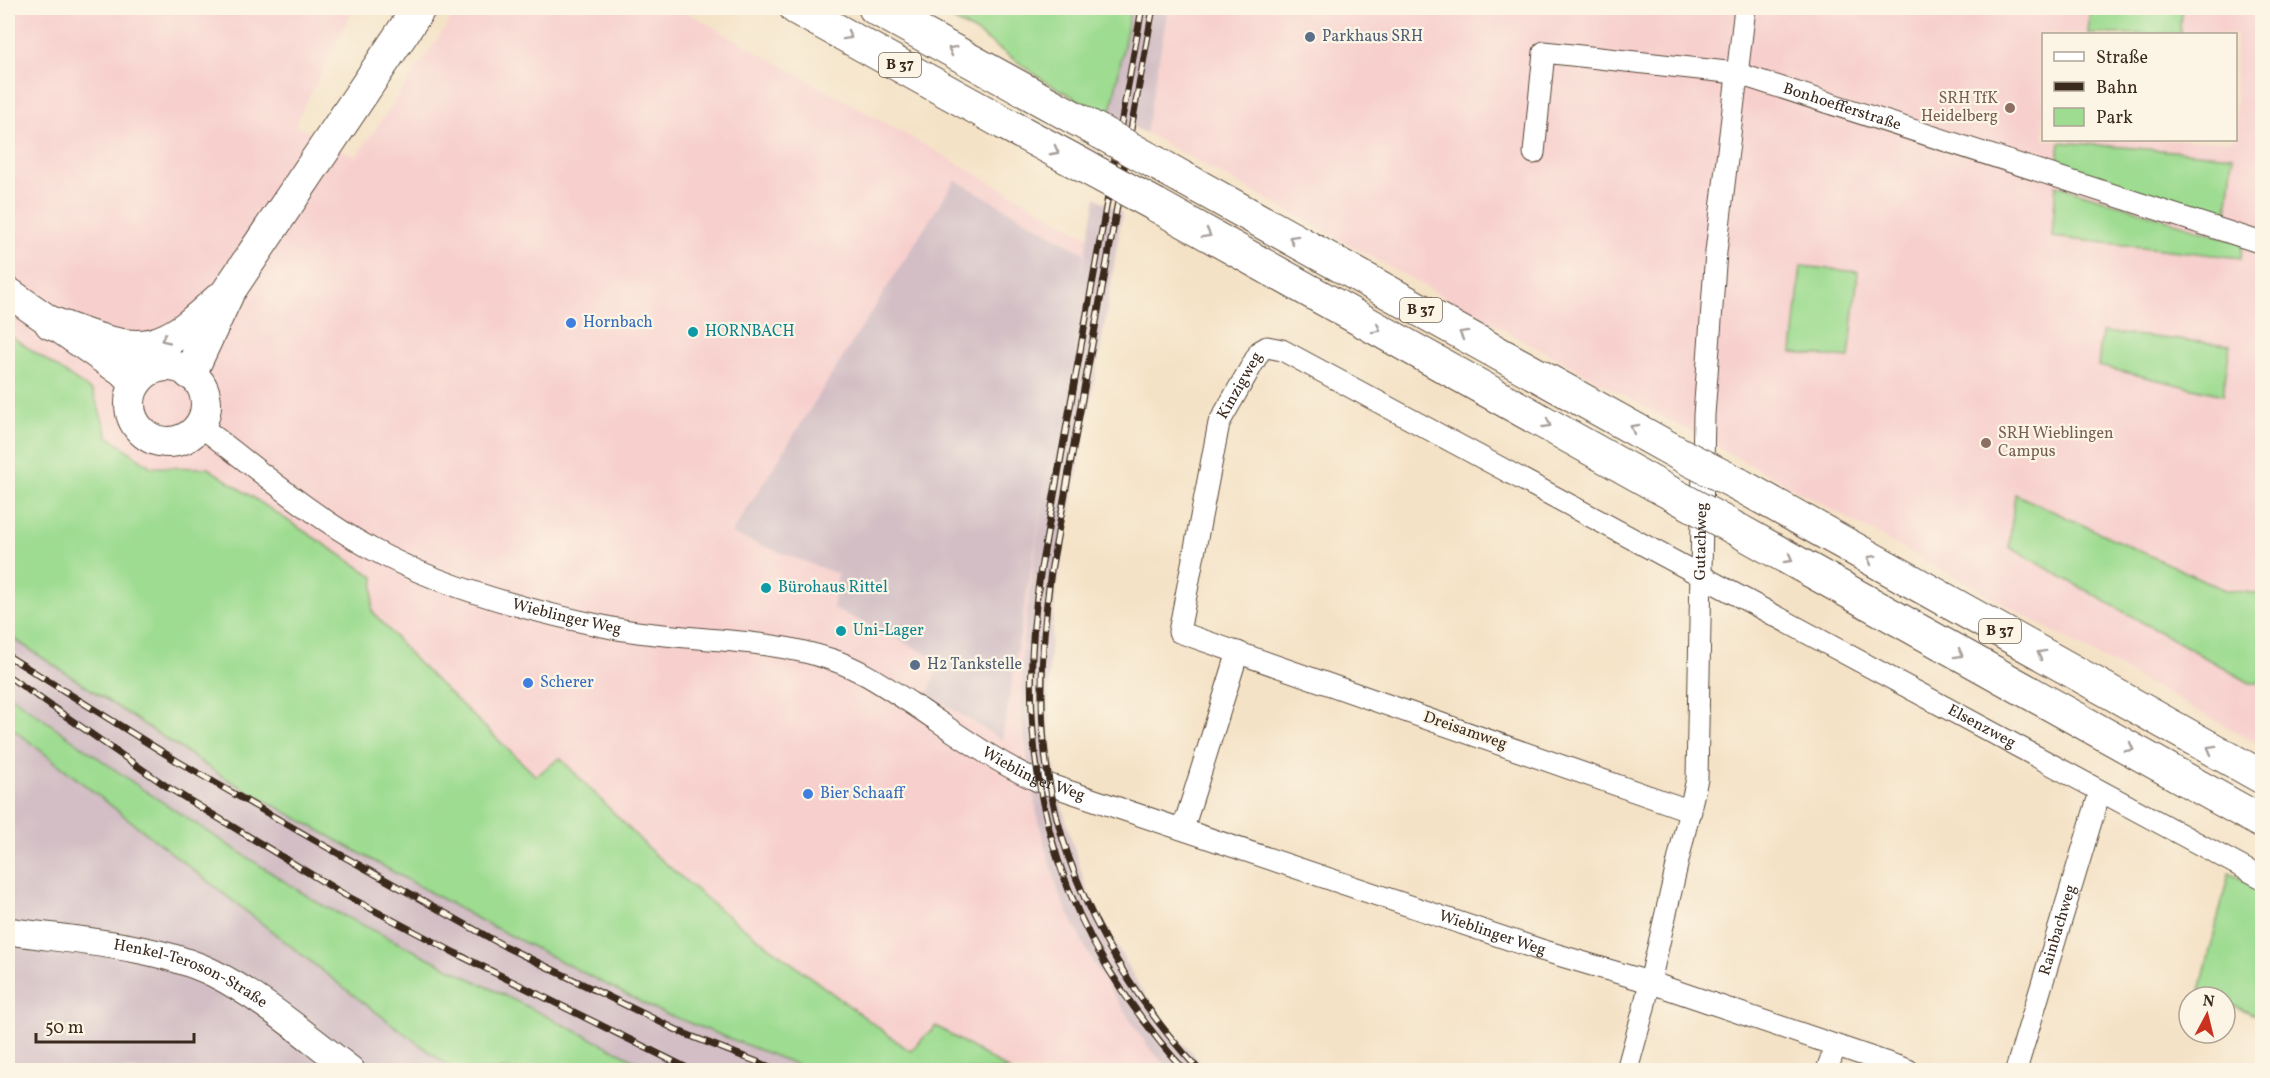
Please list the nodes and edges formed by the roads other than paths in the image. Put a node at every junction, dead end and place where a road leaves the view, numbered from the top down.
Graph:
1 (796, 8) edge
2 (875, 8) edge
3 (1745, 8) edge
4 (410, 15) edge
5 (1736, 73) junction
6 (1533, 153) dead end
7 (2262, 243) edge
8 (8, 292) edge
9 (228, 292) junction
10 (51, 323) junction
11 (190, 373) junction
12 (137, 382) junction
13 (199, 425) junction
14 (1700, 576) junction
15 (1239, 652) junction
16 (2262, 777) edge
17 (2100, 792) junction
18 (1691, 811) junction
19 (2262, 822) edge
20 (1183, 829) junction
21 (2262, 878) edge
22 (8, 931) edge
23 (1649, 982) junction
24 (1835, 1047) junction
25 (351, 1071) edge
26 (1627, 1071) edge
27 (1827, 1071) edge
28 (1908, 1071) edge
29 (2016, 1071) edge

1 -> 19 highway, B 37, bridge
16 -> 2 highway, B 37, bridge
3 - 5 street, Gutachweg
4 - 9 highway
5 - 6 street, Bonhoefferstraße
5 - 7 street, Bonhoefferstraße
5 - 14 street, Gutachweg
8 - 10 main road
9 -> 10 highway
9 - 11 highway
10 - 12 main road
11 - 12 main road
11 - 13 main road
12 - 13 main road
13 - 20 street, Wieblinger Weg
14 - 15 street, Kinzigweg
14 - 17 street, Elsenzweg
14 - 18 street, Gutachweg
15 - 18 street, Dreisamweg
15 - 20 street
17 - 21 street, Elsenzweg
17 - 29 street, Rainbachweg
18 - 23 street, Gutachweg
20 - 23 street, Wieblinger Weg
22 - 25 street, Henkel-Teroson-Straße
23 - 24 street, Wieblinger Weg
23 - 26 street, Gutachweg
24 - 27 street
24 - 28 street, Wieblinger Weg

